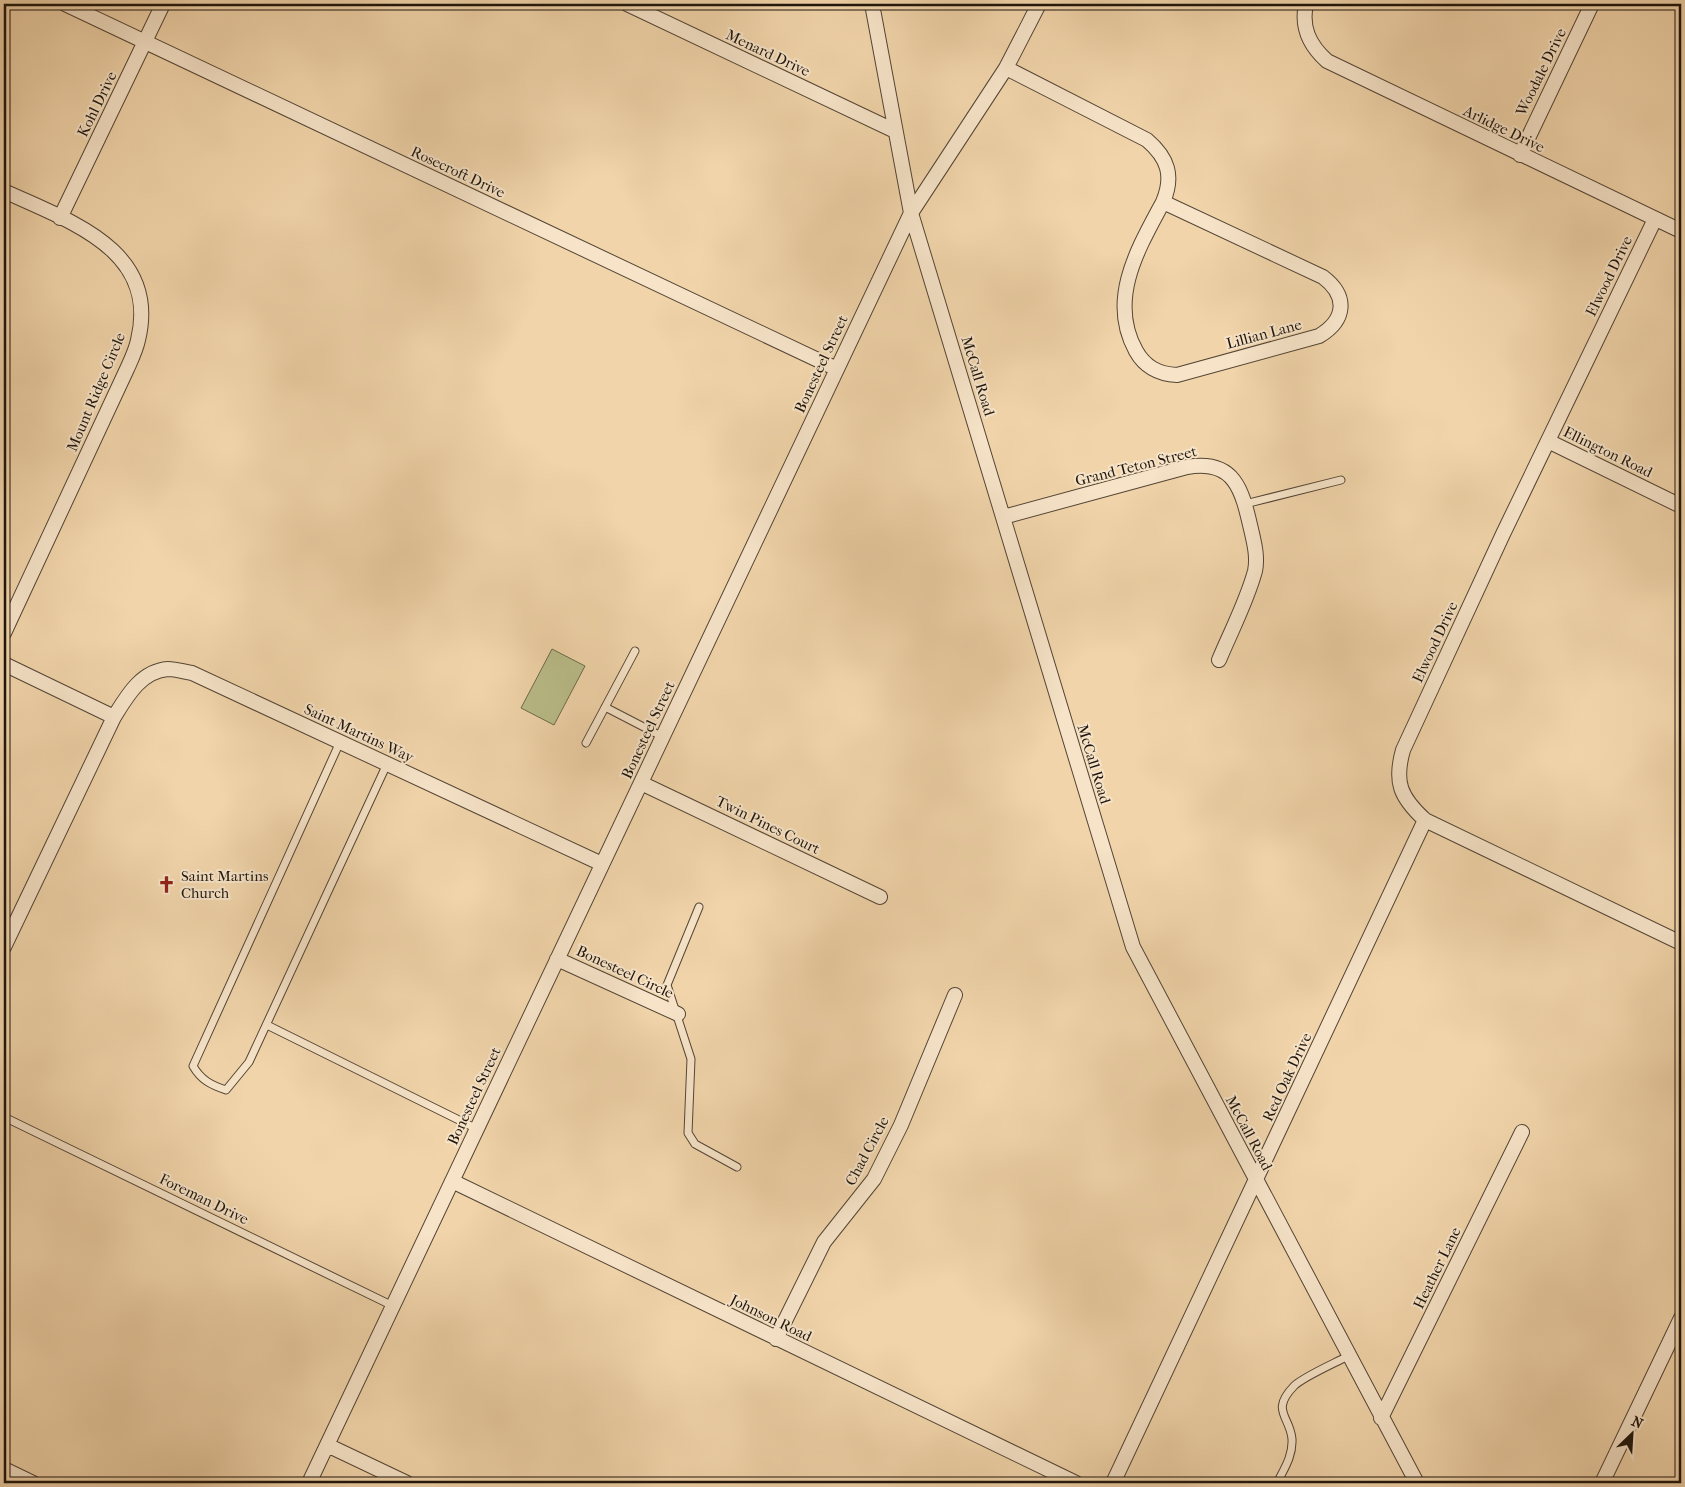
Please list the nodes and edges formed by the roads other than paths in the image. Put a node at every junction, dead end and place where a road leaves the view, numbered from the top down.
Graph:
1 (65, 4) edge
2 (163, 4) edge
3 (627, 4) edge
4 (872, 4) edge
5 (1039, 4) edge
6 (1306, 4) edge
7 (1592, 4) edge
8 (145, 41) junction
9 (1006, 68) junction
10 (895, 131) junction
11 (1520, 155) junction
12 (4, 191) edge
13 (1163, 202) junction
14 (911, 212) junction
15 (60, 218) junction
16 (1655, 219) junction
17 (1681, 231) edge
18 (837, 369) junction
19 (1548, 441) junction
20 (1341, 480) dead end
21 (1246, 504) junction
22 (1681, 506) edge
23 (1003, 517) junction
24 (4, 633) edge
25 (635, 651) dead end
26 (1219, 660) dead end
27 (4, 664) edge
28 (605, 707) junction
29 (114, 716) junction
30 (663, 737) junction
31 (340, 742) junction
32 (586, 743) dead end
33 (387, 764) junction
34 (641, 782) junction
35 (1424, 820) junction
36 (602, 864) junction
37 (880, 897) dead end
38 (699, 907) dead end
39 (1681, 943) edge
40 (4, 947) edge
41 (557, 959) junction
42 (955, 995) dead end
43 (678, 1014) junction
44 (266, 1025) junction
45 (4, 1117) edge
46 (476, 1129) junction
47 (1522, 1132) dead end
48 (737, 1167) dead end
49 (452, 1181) junction
50 (1256, 1182) junction
51 (393, 1306) junction
52 (1681, 1318) edge
53 (776, 1339) junction
54 (1348, 1356) junction
55 (1381, 1418) junction
56 (327, 1445) junction
57 (4, 1469) edge
58 (1281, 1482) edge
59 (33, 1483) edge
60 (309, 1483) edge
61 (407, 1483) edge
62 (1076, 1483) edge
63 (1113, 1483) edge
64 (1417, 1483) edge
65 (1602, 1483) edge

1 - 8 street, Rosecroft Drive
2 - 8 street, Kohl Drive
3 - 10 street, Menard Drive
4 - 10 street, McCall Road
5 - 9 street, Bonesteel Street
6 - 11 street, Arlidge Drive
7 - 11 street, Woodale Drive
8 - 15 street, Kohl Drive
8 - 18 street, Rosecroft Drive
9 - 13 street, Lillian Lane
9 - 14 street, Bonesteel Street
10 - 14 street, McCall Road
11 - 16 street, Arlidge Drive
12 - 15 street, Mount Ridge Circle
13 - 13 street, Lillian Lane
14 - 18 street, Bonesteel Street
14 - 23 street, McCall Road
15 - 24 street, Mount Ridge Circle
16 - 17 street, Arlidge Drive
16 - 19 street, Elwood Drive
18 - 30 street, Bonesteel Street
19 - 22 street, Ellington Road
19 - 35 street, Elwood Drive
20 - 21 lane
21 - 23 street, Grand Teton Street
21 - 26 street, Grand Teton Street
23 - 50 street, McCall Road
25 - 28 lane
27 - 29 street
28 - 30 lane
28 - 32 lane
29 - 31 street, Saint Martins Way
29 - 40 street, Saint Martins Way
30 - 34 street, Bonesteel Street
31 - 33 street, Saint Martins Way
31 - 44 lane
33 - 36 street, Saint Martins Way
33 - 44 lane
34 - 36 street, Bonesteel Street
34 - 37 street, Twin Pines Court
35 - 39 street, Elwood Drive
35 - 50 street, Red Oak Drive
36 - 41 street, Bonesteel Street
38 - 43 lane
41 - 43 street, Bonesteel Circle
41 - 46 street, Bonesteel Street
42 - 53 street, Chad Circle
43 - 48 lane
44 - 46 lane
45 - 51 lane, Foreman Drive
46 - 49 street, Bonesteel Street
47 - 55 street, Heather Lane
49 - 51 street, Bonesteel Street
49 - 53 street, Johnson Road
50 - 54 street, McCall Road
50 - 63 street, Red Oak Drive
51 - 56 street, Bonesteel Street
52 - 65 street
53 - 62 street, Johnson Road
54 - 55 street, McCall Road
54 - 58 lane
55 - 64 street, McCall Road
56 - 60 street, Bonesteel Street
56 - 61 street
57 - 59 street

